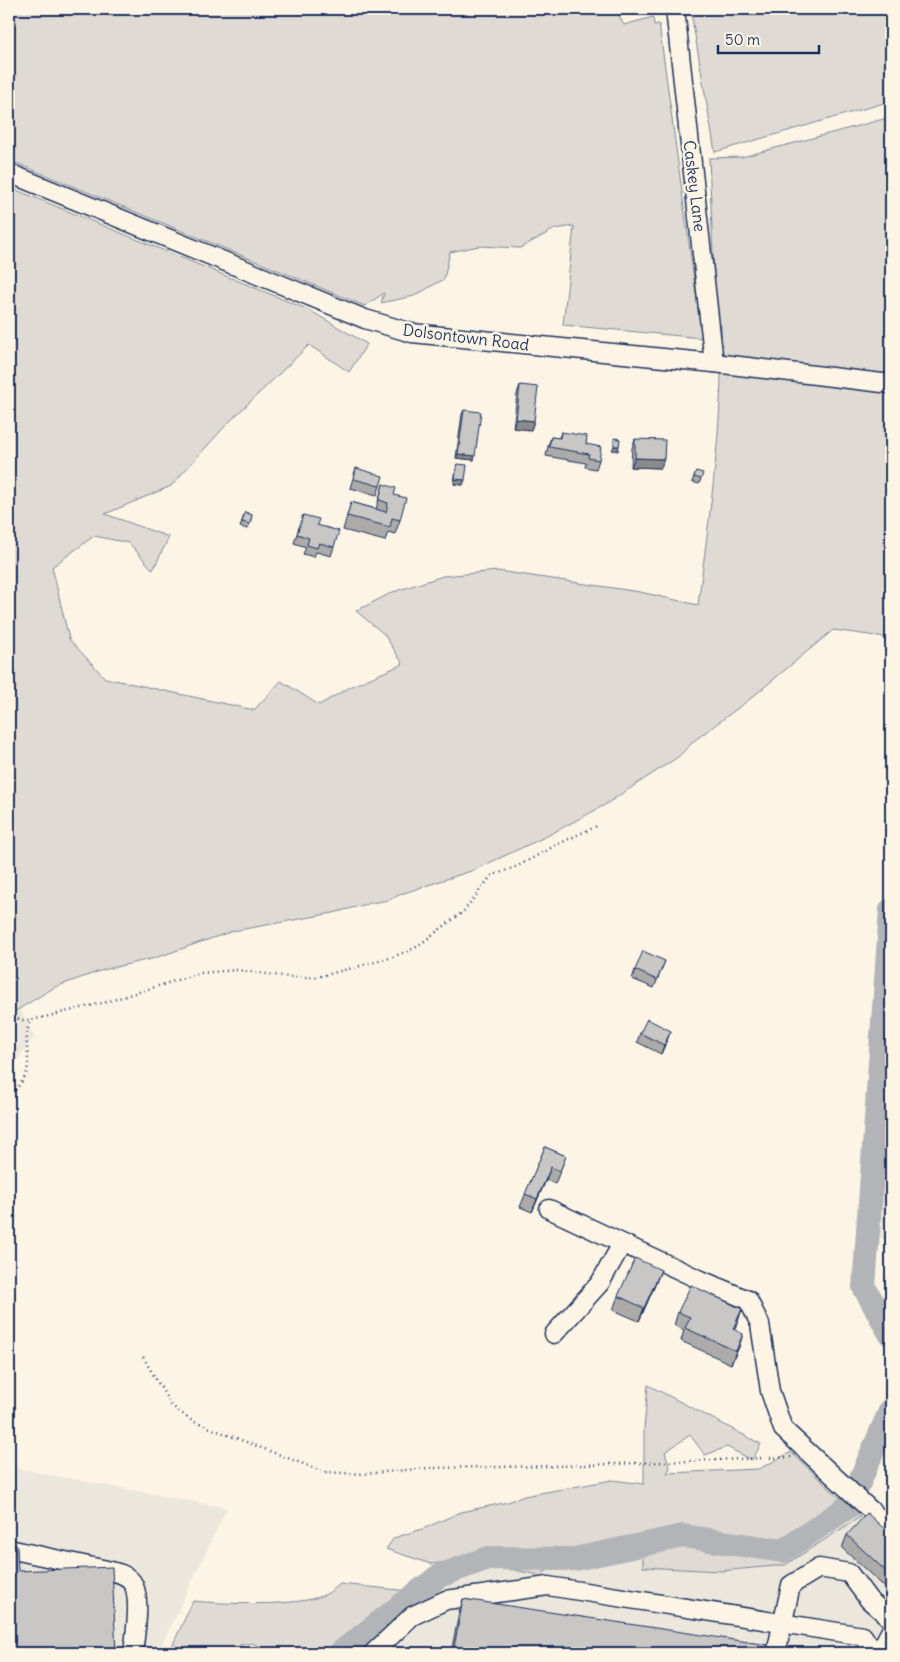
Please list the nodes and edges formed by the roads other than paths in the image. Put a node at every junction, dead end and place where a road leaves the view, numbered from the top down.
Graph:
1 (675, 9) edge
2 (9, 173) edge
3 (714, 363) junction
4 (891, 384) edge
5 (549, 1210) dead end
6 (622, 1244) junction
7 (554, 1334) dead end
8 (891, 1529) edge
9 (9, 1549) edge
10 (891, 1619) edge
11 (782, 1622) junction
12 (891, 1630) edge
13 (134, 1653) edge
14 (373, 1653) edge
15 (776, 1653) edge
16 (874, 1653) edge
17 (879, 1653) edge

1 - 3 street, Caskey Lane
2 - 3 street, Dolsontown Road
3 - 4 street, Dolsontown Road
5 - 6 street
6 - 7 street
6 - 8 street
9 - 13 street
10 - 11 street
11 - 14 street
11 - 15 street
11 - 16 street
12 - 17 street

